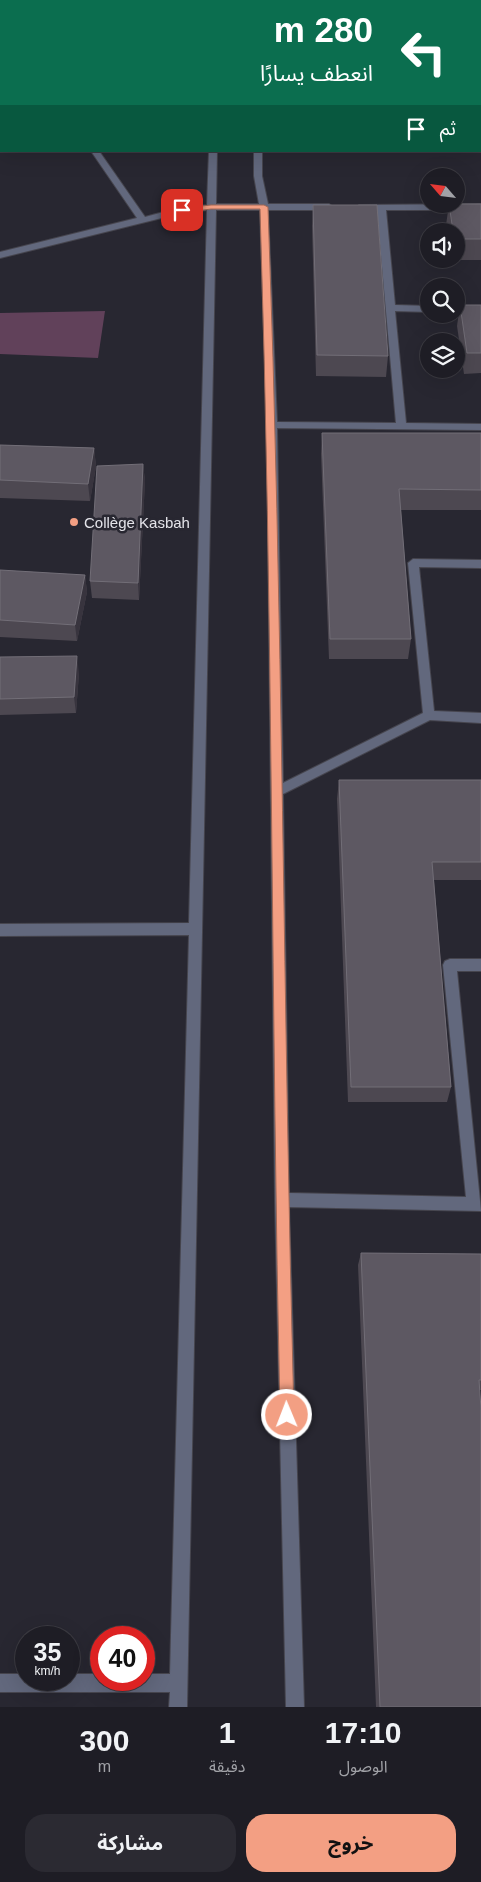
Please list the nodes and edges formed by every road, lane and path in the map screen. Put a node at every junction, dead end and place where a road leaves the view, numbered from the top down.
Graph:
1 (95, 152) edge
2 (213, 152) edge
3 (258, 152) edge
4 (211, 207) junction
5 (264, 207) junction
6 (342, 207) edge
7 (352, 207) edge
8 (381, 207) junction
9 (481, 207) edge
10 (142, 219) junction
11 (0, 255) edge
12 (390, 308) junction
13 (420, 309) edge
14 (465, 309) edge
15 (481, 310) edge
16 (272, 425) junction
17 (401, 426) junction
18 (481, 427) edge
19 (481, 564) edge
20 (429, 715) junction
21 (481, 718) edge
22 (277, 792) junction
23 (195, 929) junction
24 (0, 930) edge
25 (481, 964) edge
26 (282, 1200) junction
27 (478, 1204) edge
28 (0, 1683) edge
29 (178, 1683) junction
30 (178, 1707) edge
31 (294, 1707) edge

1 - 10 street
2 - 4 street
3 - 5 street
4 - 5 street
4 - 10 street
4 - 23 street
5 - 6 street
5 - 16 street
7 - 8 street
8 - 9 street
8 - 12 street
10 - 11 street
12 - 13 street
12 - 17 street
14 - 15 street
16 - 17 street
16 - 22 street
17 - 18 street
19 - 20 street
20 - 21 street
20 - 22 street
22 - 26 street
23 - 24 street
23 - 29 street
25 - 27 street
26 - 27 street
26 - 31 street
28 - 29 street
29 - 30 street

